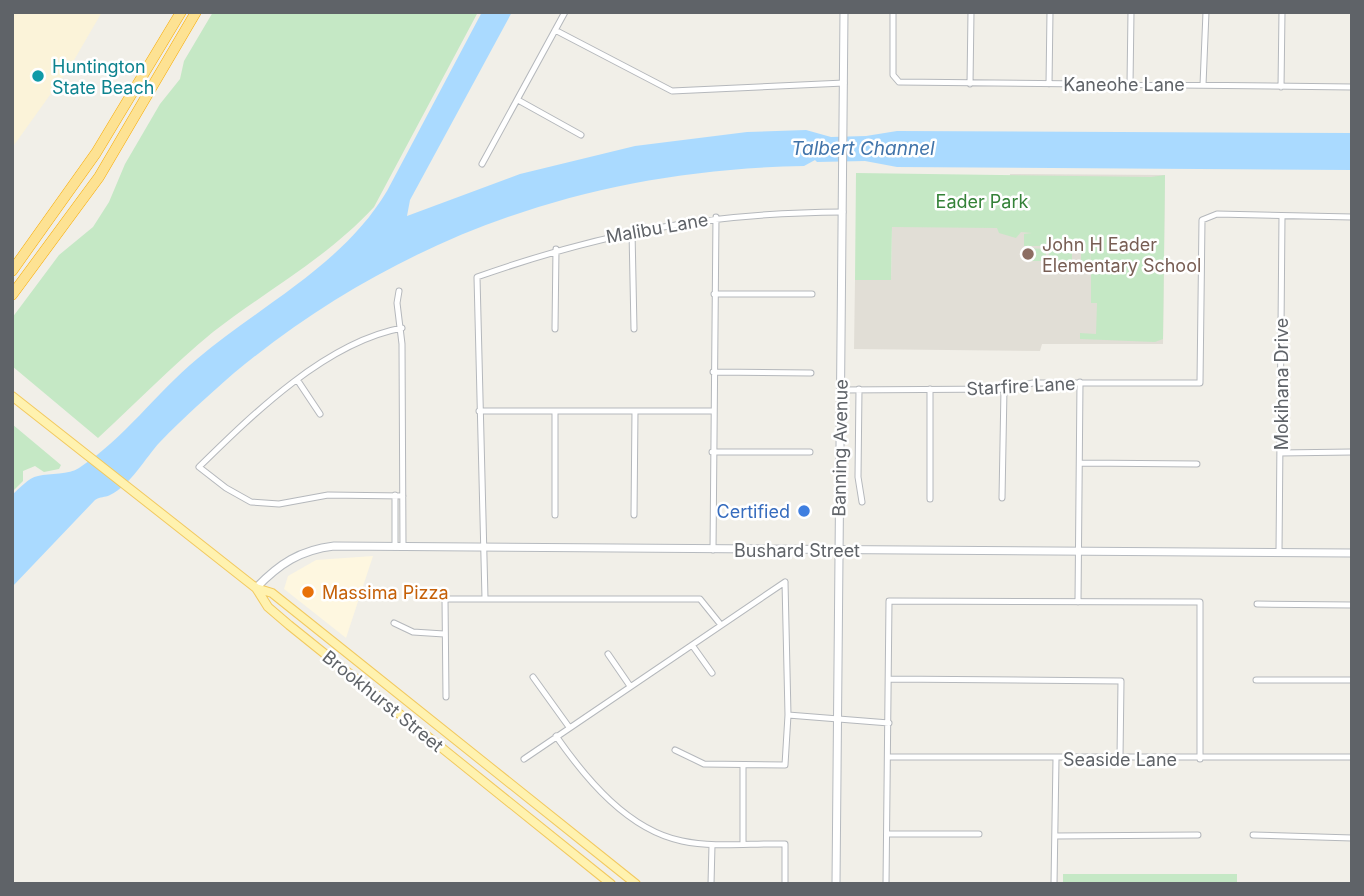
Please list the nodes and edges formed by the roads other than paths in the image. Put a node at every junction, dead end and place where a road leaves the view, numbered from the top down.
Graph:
1 (181, 12) edge
2 (196, 12) edge
3 (565, 12) edge
4 (844, 12) edge
5 (893, 12) edge
6 (971, 12) edge
7 (1050, 12) edge
8 (1131, 12) edge
9 (1206, 12) edge
10 (1282, 12) edge
11 (555, 30) junction
12 (844, 83) junction
13 (970, 84) junction
14 (1049, 84) junction
15 (1130, 84) junction
16 (1203, 85) junction
17 (1281, 87) junction
18 (1352, 87) edge
19 (518, 100) junction
20 (581, 135) dead end
21 (482, 164) dead end
22 (843, 212) junction
23 (1282, 216) junction
24 (716, 217) junction
25 (1352, 217) edge
26 (632, 231) junction
27 (556, 249) junction
28 (12, 271) edge
29 (399, 291) dead end
30 (714, 294) junction
31 (812, 294) dead end
32 (12, 295) edge
33 (402, 328) junction
34 (555, 329) dead end
35 (634, 329) dead end
36 (713, 372) junction
37 (811, 373) dead end
38 (298, 382) junction
39 (1080, 382) junction
40 (859, 389) junction
41 (930, 389) junction
42 (1004, 389) junction
43 (841, 390) junction
44 (12, 396) edge
45 (479, 411) junction
46 (635, 411) junction
47 (712, 411) junction
48 (555, 412) junction
49 (320, 414) dead end
50 (712, 452) junction
51 (810, 452) dead end
52 (1352, 452) edge
53 (1280, 453) junction
54 (1081, 463) junction
55 (1198, 464) dead end
56 (395, 495) junction
57 (403, 496) junction
58 (1002, 498) dead end
59 (930, 499) dead end
60 (862, 502) dead end
61 (555, 515) dead end
62 (634, 515) dead end
63 (399, 547) junction
64 (481, 548) junction
65 (713, 550) junction
66 (839, 551) junction
67 (1078, 551) junction
68 (1279, 552) junction
69 (1352, 553) edge
70 (257, 588) junction
71 (485, 598) junction
72 (1078, 602) junction
73 (1257, 604) dead end
74 (1352, 605) edge
75 (394, 623) dead end
76 (721, 625) junction
77 (444, 634) junction
78 (692, 645) junction
79 (608, 654) dead end
80 (712, 673) dead end
81 (533, 677) dead end
82 (889, 679) junction
83 (1256, 680) dead end
84 (1352, 680) edge
85 (630, 686) junction
86 (446, 697) dead end
87 (788, 715) junction
88 (838, 719) junction
89 (888, 723) junction
90 (569, 727) junction
91 (556, 736) junction
92 (675, 750) dead end
93 (889, 757) junction
94 (1120, 757) junction
95 (1352, 757) edge
96 (524, 759) dead end
97 (1056, 759) junction
98 (1200, 759) junction
99 (743, 765) junction
100 (524, 796) junction
101 (515, 807) junction
102 (887, 834) junction
103 (979, 834) dead end
104 (1198, 835) dead end
105 (1253, 835) dead end
106 (1055, 836) junction
107 (1352, 838) edge
108 (743, 842) junction
109 (712, 845) junction
110 (611, 884) edge
111 (636, 884) edge
112 (711, 884) edge
113 (785, 884) edge
114 (836, 884) edge
115 (886, 884) edge
116 (1054, 884) edge

1 - 28 highway
2 - 32 highway
3 - 11 street
4 - 12 street, Banning Avenue
5 - 13 street, Kaneohe Lane
6 - 13 street
7 - 14 street
8 - 15 street
9 - 16 street
10 - 17 street
11 - 12 street
11 - 19 street
12 - 22 street, Banning Avenue
13 - 14 street, Kaneohe Lane
14 - 15 street, Kaneohe Lane
15 - 16 street, Kaneohe Lane
16 - 17 street, Kaneohe Lane
17 - 18 street, Kaneohe Lane
19 - 20 street
19 - 21 street
22 - 24 street, Malibu Lane
22 - 43 street, Banning Avenue
23 - 25 street
23 - 39 street, Starfire Lane
23 - 53 street, Mokihana Drive
24 - 26 street, Malibu Lane
24 - 30 street
26 - 27 street, Malibu Lane
26 - 35 street
27 - 34 street
27 - 45 street, Malibu Lane
29 - 33 street
30 - 31 street
30 - 36 street
33 - 38 street
33 - 57 street
36 - 37 street
36 - 47 street
38 - 49 street
38 - 56 street
39 - 42 street, Starfire Lane
39 - 54 street
40 - 41 street, Starfire Lane
40 - 43 street, Starfire Lane
40 - 60 street, Banning Avenue
41 - 42 street, Starfire Lane
41 - 59 street
42 - 58 street
43 - 66 street, Banning Avenue
44 - 70 main road, Brookhurst Street
45 - 48 street
45 - 64 street
46 - 47 street
46 - 48 street
46 - 62 street
47 - 50 street
48 - 61 street
50 - 51 street
50 - 65 street
52 - 53 street
53 - 68 street, Mokihana Drive
54 - 55 street
54 - 67 street
56 - 57 street
56 - 63 street
57 - 63 street
63 - 64 street, Bushard Street
63 - 70 street, Bushard Street
64 - 65 street, Bushard Street
64 - 71 street
65 - 66 street, Bushard Street
66 - 67 street, Bushard Street
66 - 88 street, Banning Avenue
67 - 68 street, Bushard Street
67 - 72 street
68 - 69 street, Bushard Street
70 - 100 main road, Brookhurst Street
70 - 101 main road, Brookhurst Street
71 - 76 street
71 - 77 street
72 - 82 street
72 - 98 street
73 - 74 street
75 - 77 street
76 - 78 street
76 - 87 street
77 - 86 street
78 - 80 street
78 - 85 street
79 - 85 street
81 - 90 street
82 - 89 street
82 - 94 street
83 - 84 street
85 - 90 street
87 - 88 street
87 - 99 street
88 - 89 street
88 - 114 street, Banning Avenue
89 - 93 street
90 - 91 street
91 - 96 street
91 - 109 street
92 - 99 street
93 - 97 street, Seaside Lane
93 - 102 street
94 - 97 street, Seaside Lane
94 - 98 street, Seaside Lane
95 - 98 street, Seaside Lane
97 - 106 street
99 - 108 street
100 - 101 main road
100 - 111 main road, Brookhurst Street
101 - 110 main road, Brookhurst Street
102 - 103 street
102 - 115 street
104 - 106 street
105 - 107 street
106 - 116 street
108 - 109 street
108 - 113 street
109 - 112 street

